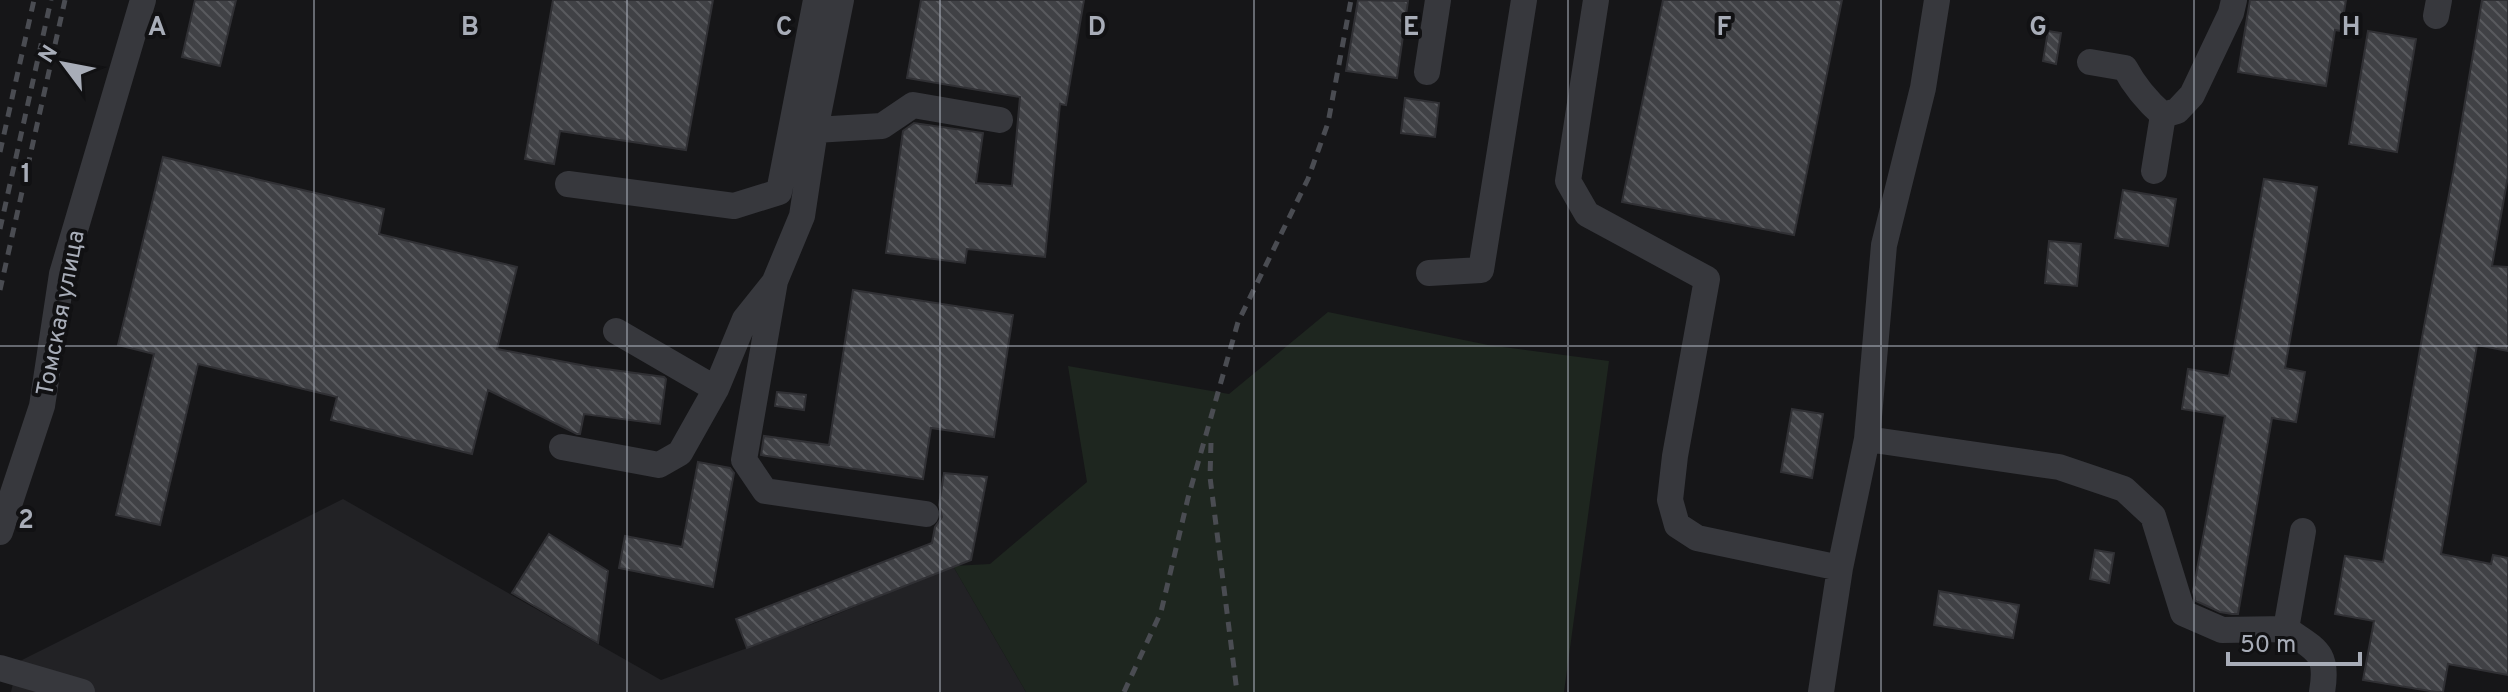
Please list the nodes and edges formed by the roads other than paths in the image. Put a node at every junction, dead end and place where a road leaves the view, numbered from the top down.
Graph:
1 (143, 0) edge
2 (816, 0) edge
3 (841, 0) edge
4 (1438, 0) edge
5 (1524, 0) edge
6 (1596, 0) edge
7 (1937, 0) edge
8 (2234, 0) edge
9 (2090, 62) dead end
10 (1427, 72) dead end
11 (2163, 115) junction
12 (1000, 120) dead end
13 (815, 130) junction
14 (2154, 171) dead end
15 (568, 184) dead end
16 (1429, 273) dead end
17 (775, 281) junction
18 (616, 331) dead end
19 (716, 389) junction
20 (1867, 439) junction
21 (562, 447) dead end
22 (926, 514) dead end
23 (2303, 531) dead end
24 (0, 532) edge
25 (1840, 568) junction
26 (2286, 629) junction
27 (0, 668) edge
28 (82, 692) edge
29 (1821, 692) edge
30 (2322, 692) edge

1 - 24 street, Томская улица
2 - 15 street
3 - 13 street
4 - 10 street
5 - 16 street
6 - 25 street
7 - 20 street
8 - 11 street
9 - 11 street
11 - 14 street
12 - 13 street
13 - 17 street
17 - 19 street
17 - 22 street
18 - 19 street
19 - 21 street
20 - 25 street
20 - 26 street
23 - 26 street
25 - 29 street
26 - 30 street
27 - 28 street

